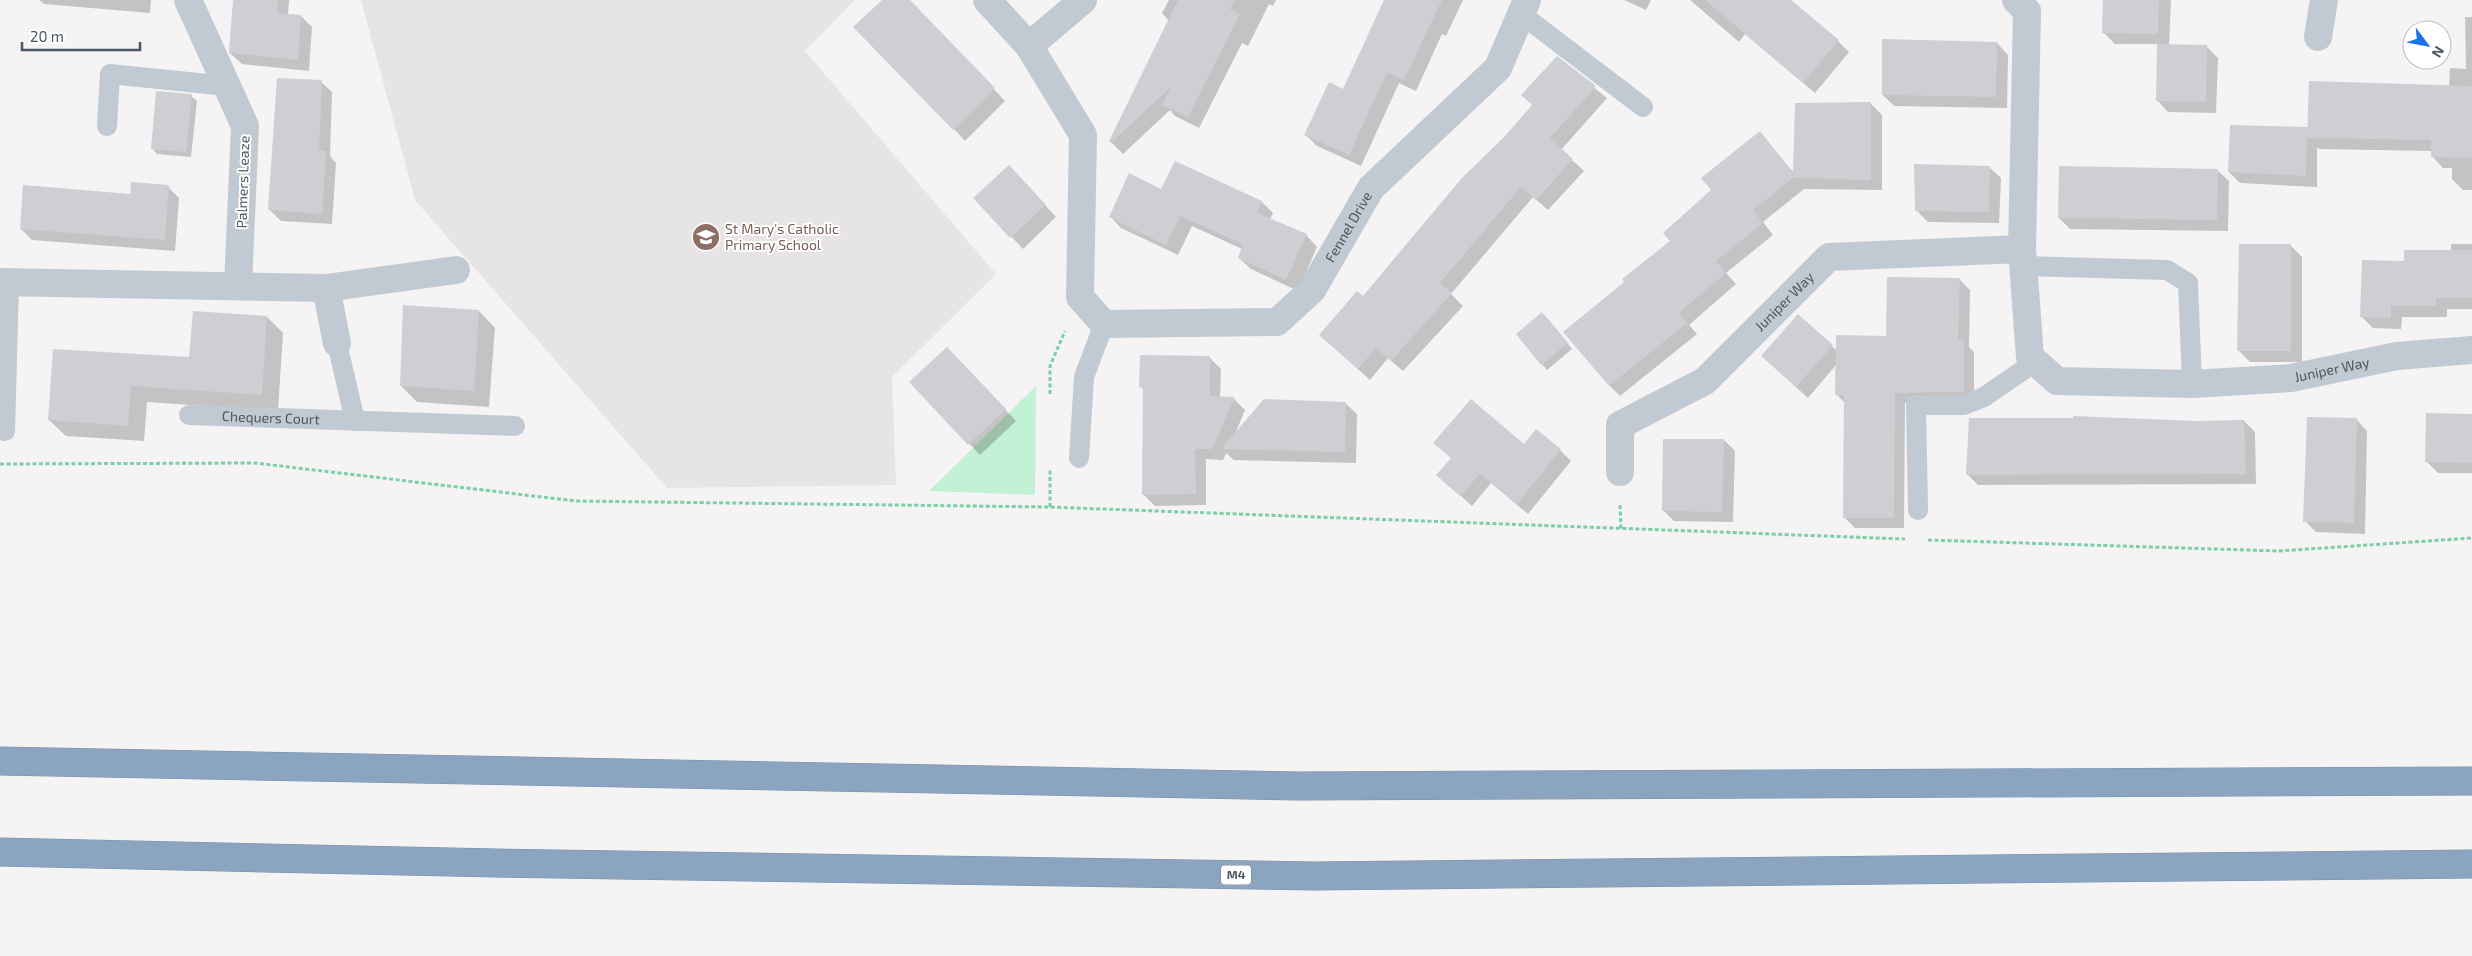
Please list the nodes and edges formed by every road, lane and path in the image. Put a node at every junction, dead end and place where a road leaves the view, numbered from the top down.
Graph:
1 (188, 0) edge
2 (987, 0) edge
3 (1083, 0) edge
4 (2016, 0) edge
5 (2324, 0) edge
6 (1524, 7) edge
7 (2318, 37) dead end
8 (1029, 46) junction
9 (227, 86) junction
10 (1643, 107) dead end
11 (106, 126) dead end
12 (2023, 257) junction
13 (456, 270) dead end
14 (4, 282) edge
15 (238, 286) junction
16 (326, 288) junction
17 (1104, 324) junction
18 (337, 343) joint
19 (2472, 350) edge
20 (2036, 362) junction
21 (2192, 384) junction
22 (189, 415) dead end
23 (354, 421) junction
24 (515, 426) dead end
25 (5, 431) dead end
26 (1079, 458) dead end
27 (0, 464) edge
28 (1620, 472) dead end
29 (1918, 510) dead end
30 (2472, 538) edge
31 (1910, 539) dead end
32 (1920, 539) dead end
33 (0, 761) edge
34 (2472, 781) edge
35 (0, 852) edge
36 (2472, 864) edge

1 - 9 street, Palmers Leaze
2 - 8 street
3 - 8 street
4 - 12 street, Juniper Way
5 - 7 street
6 - 10 lane
6 - 17 street, Fennel Drive
8 - 17 street
9 - 11 lane
9 - 15 street, Palmers Leaze
12 - 20 street, Juniper Way
12 - 21 lane, Juniper Way
12 - 28 street, Juniper Way
13 - 16 street
14 - 15 street
14 - 25 lane
15 - 16 street
16 - 18 street
17 - 26 lane
18 - 23 lane
19 - 21 street, Juniper Way
20 - 21 street, Juniper Way
20 - 29 lane
22 - 23 lane, Chequers Court
23 - 24 lane, Chequers Court
27 - 31 path
30 - 32 path
33 - 34 highway
35 - 36 highway, M4

